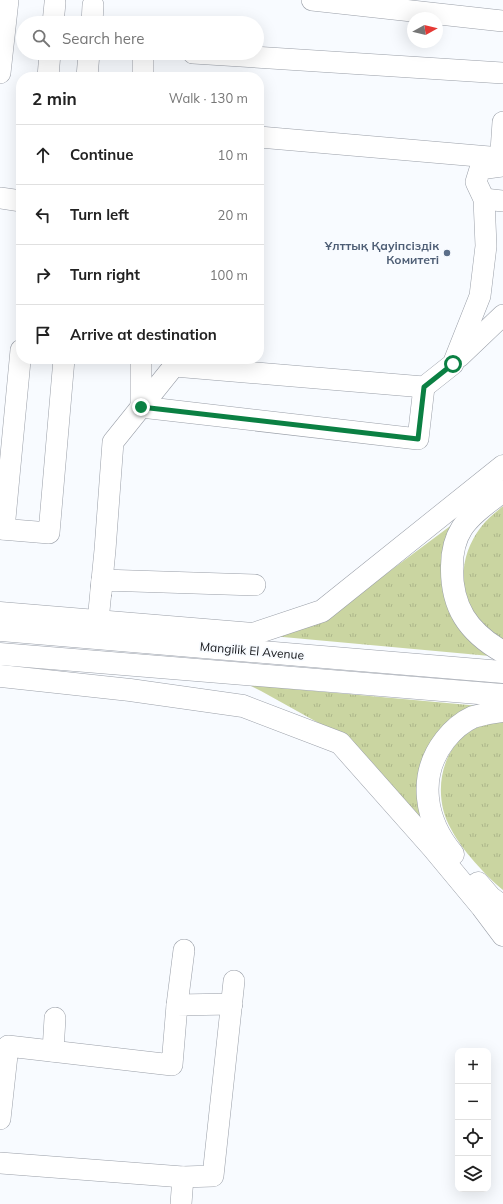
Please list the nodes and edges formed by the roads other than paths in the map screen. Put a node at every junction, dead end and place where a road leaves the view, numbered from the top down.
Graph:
1 (8, 0) edge
2 (312, 0) edge
3 (351, 2) edge
4 (503, 21) edge
5 (264, 58) edge
6 (49, 60) edge
7 (88, 60) edge
8 (143, 60) edge
9 (48, 72) edge
10 (87, 72) edge
11 (143, 72) edge
12 (0, 73) edge
13 (503, 73) edge
14 (503, 122) edge
15 (264, 138) edge
16 (501, 163) edge
17 (0, 198) edge
18 (16, 200) edge
19 (493, 200) edge
20 (503, 315) edge
21 (20, 364) edge
22 (64, 364) edge
23 (141, 364) edge
24 (453, 364) junction
25 (424, 387) junction
26 (141, 407) junction
27 (503, 466) edge
28 (503, 491) edge
29 (2, 529) edge
30 (255, 585) dead end
31 (0, 614) edge
32 (98, 621) junction
33 (0, 630) edge
34 (503, 652) edge
35 (0, 654) edge
36 (503, 672) edge
37 (0, 676) edge
38 (503, 695) edge
39 (503, 711) edge
40 (503, 907) edge
41 (503, 935) edge
42 (184, 950) dead end
43 (234, 981) dead end
44 (232, 1004) junction
45 (177, 1005) junction
46 (55, 1018) dead end
47 (53, 1051) junction
48 (0, 1119) edge
49 (0, 1163) edge
50 (183, 1177) junction
51 (181, 1204) edge

1 - 12 lane
2 - 3 lane
3 - 4 lane
5 - 13 lane
6 - 9 lane
7 - 10 lane
8 - 11 lane
14 - 16 lane
15 - 16 lane
16 - 19 lane
17 - 18 lane
19 - 24 lane
20 - 24 lane
21 - 29 lane
22 - 29 lane
23 - 26 lane
24 - 25 lane
25 - 26 lane
25 - 26 lane
26 - 32 lane
27 - 32 main road
28 - 34 main road
30 - 32 lane
31 - 32 main road
33 - 36 main road, Mangilik El Avenue
35 - 38 main road, Mangilik El Avenue
37 - 41 main road
39 - 40 main road
42 - 45 lane
43 - 44 lane
44 - 45 lane
44 - 50 lane
45 - 47 lane
46 - 47 lane
47 - 48 lane
49 - 50 lane
50 - 51 lane

